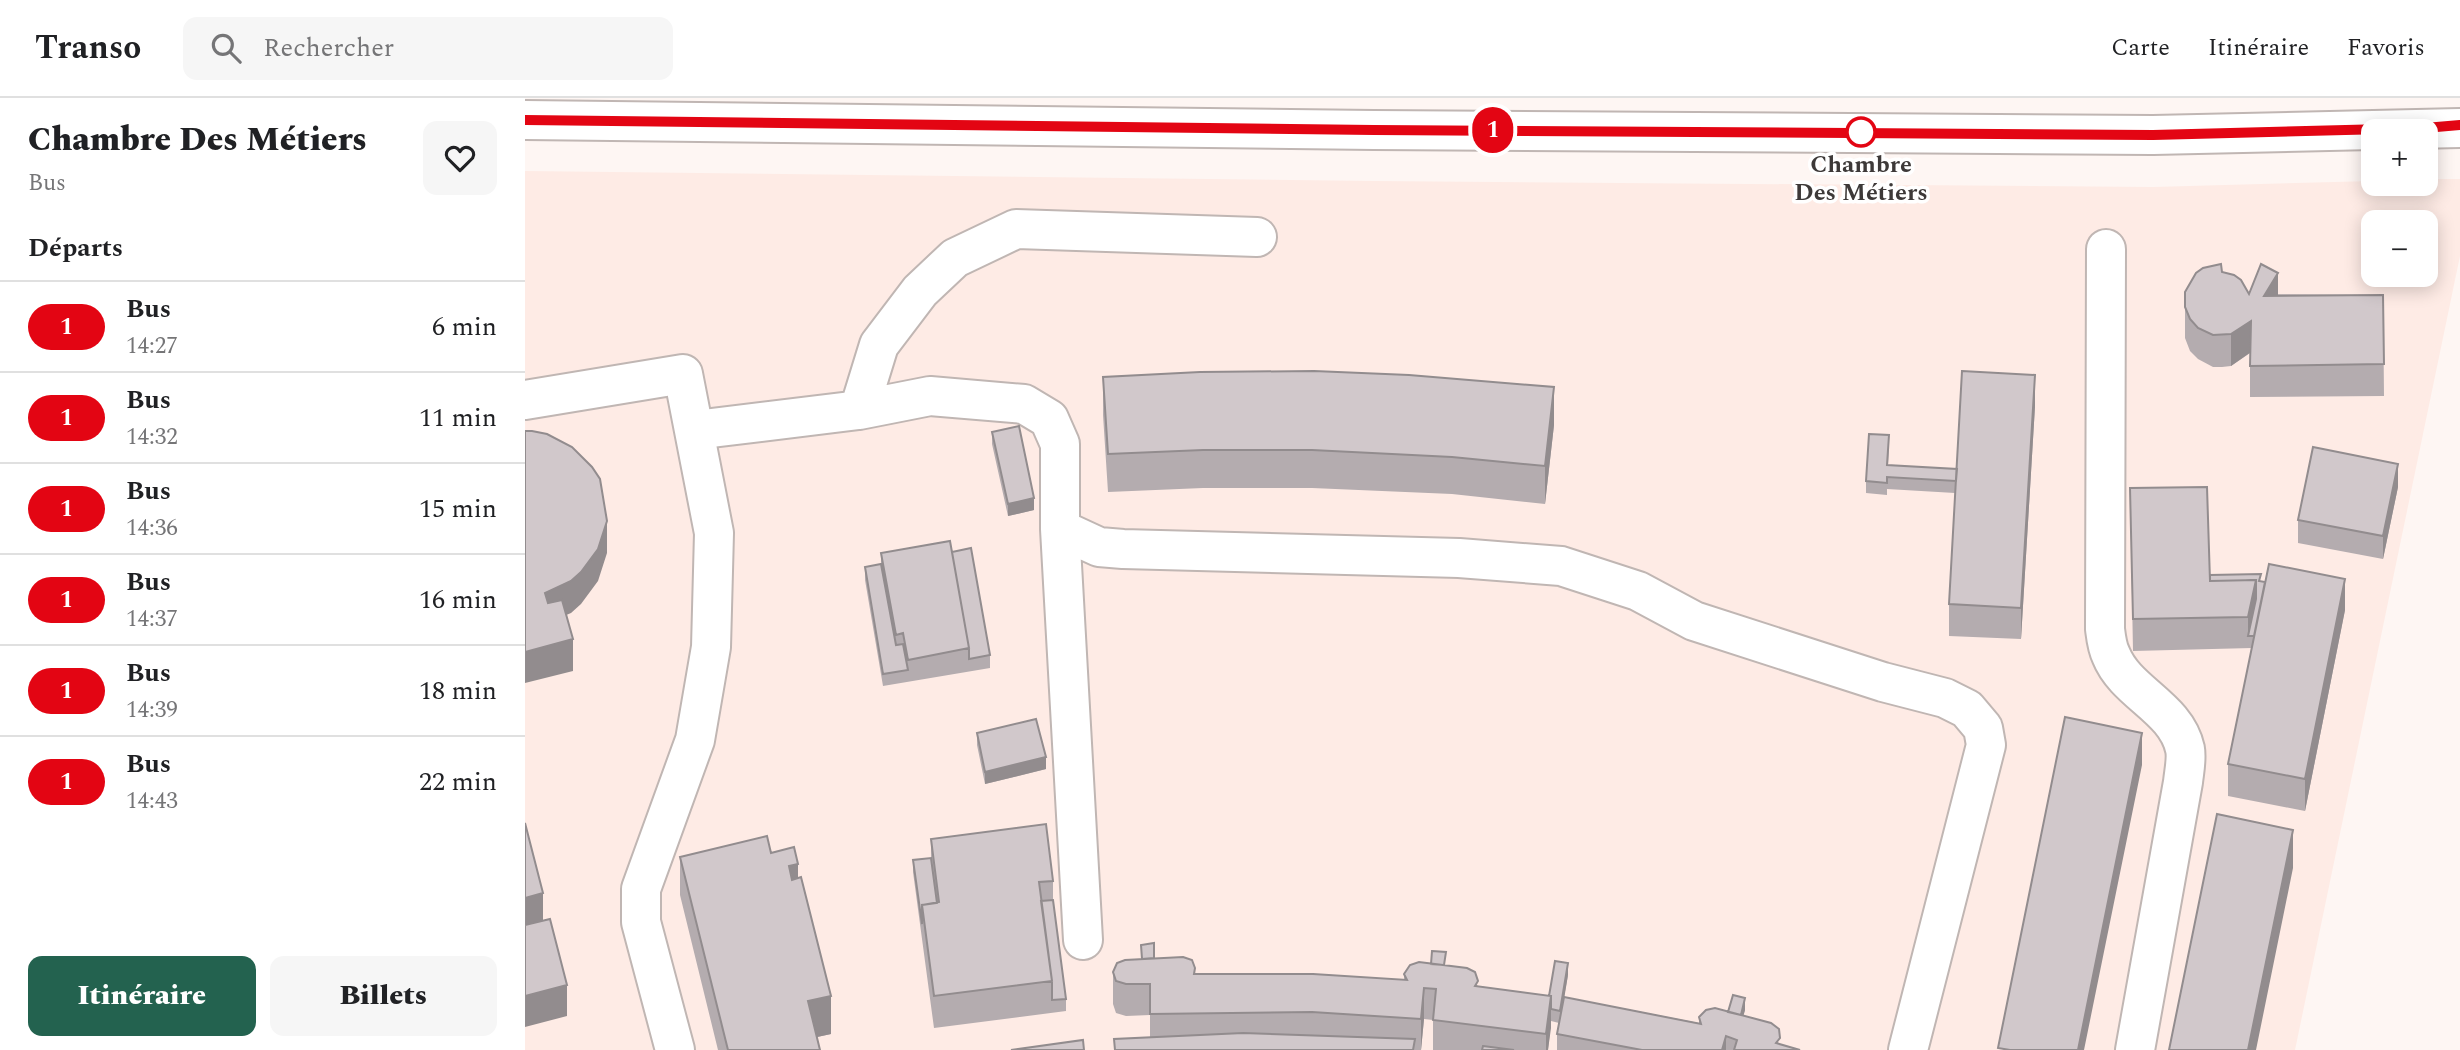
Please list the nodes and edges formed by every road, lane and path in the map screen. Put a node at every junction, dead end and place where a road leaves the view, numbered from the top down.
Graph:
1 (525, 120) edge
2 (2448, 127) edge
3 (1257, 237) dead end
4 (2106, 249) dead end
5 (525, 400) edge
6 (859, 410) junction
7 (695, 430) junction
8 (1060, 529) junction
9 (1083, 940) dead end
10 (675, 1050) edge
11 (1908, 1050) edge
12 (2135, 1050) edge

1 - 2 main road
3 - 6 main road
4 - 12 main road
5 - 7 main road
6 - 7 main road
6 - 8 main road
7 - 10 main road
8 - 9 main road
8 - 11 main road

